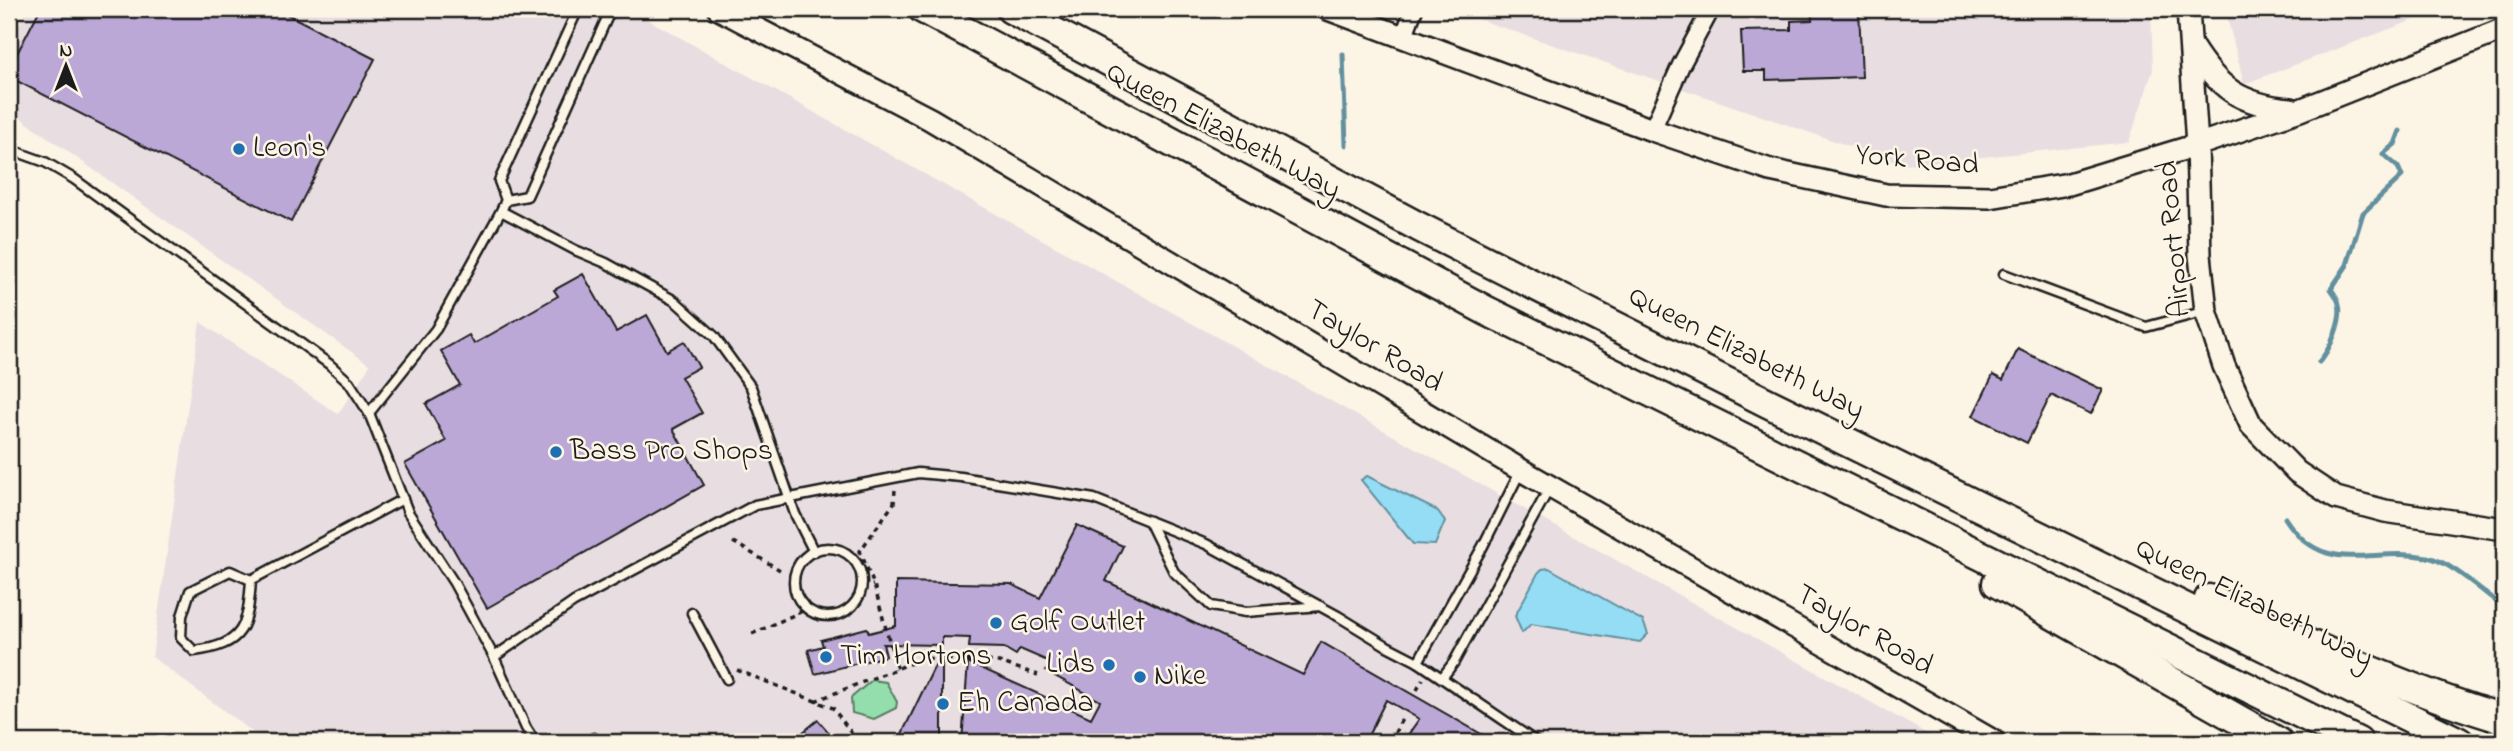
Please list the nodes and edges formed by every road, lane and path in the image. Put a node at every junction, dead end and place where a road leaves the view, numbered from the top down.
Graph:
1 (578, 9) edge
2 (611, 9) edge
3 (719, 9) edge
4 (923, 9) edge
5 (1010, 9) edge
6 (1328, 9) edge
7 (1414, 9) edge
8 (1711, 9) edge
9 (2188, 9) edge
10 (2504, 29) edge
11 (1403, 38) junction
12 (2189, 41) junction
13 (2300, 110) junction
14 (1651, 130) junction
15 (2197, 145) junction
16 (9, 149) edge
17 (506, 201) junction
18 (501, 212) junction
19 (2004, 274) dead end
20 (2206, 311) junction
21 (1768, 403) junction
22 (369, 413) junction
23 (1715, 424) junction
24 (1521, 470) junction
25 (895, 478) junction
26 (1551, 486) junction
27 (791, 498) junction
28 (403, 499) junction
29 (1149, 521) junction
30 (2504, 528) edge
31 (733, 542) dead end
32 (814, 552) junction
33 (780, 570) dead end
34 (251, 580) junction
35 (874, 585) junction
36 (862, 587) junction
37 (1320, 606) junction
38 (807, 609) junction
39 (692, 613) dead end
40 (752, 634) dead end
41 (494, 657) junction
42 (1418, 662) junction
43 (735, 669) dead end
44 (897, 669) junction
45 (1038, 675) dead end
46 (1442, 678) junction
47 (727, 679) dead end
48 (815, 701) junction
49 (1402, 719) dead end
50 (2504, 719) edge
51 (535, 742) edge
52 (858, 742) edge
53 (1390, 742) edge
54 (1536, 742) edge
55 (1995, 742) edge
56 (2278, 742) edge
57 (2358, 742) edge
58 (2459, 742) edge

1 - 17 lane
2 - 17 lane
3 - 24 main road, Taylor Road
4 - 23 highway, Queen Elizabeth Way
5 - 21 highway, Queen Elizabeth Way
6 - 11 main road, York Road
7 - 11 street
8 - 14 street
9 - 12 main road, Airport Road
10 - 13 main road, York Road
11 - 14 main road, York Road
12 - 13 main road
12 - 15 main road, Airport Road
13 - 15 main road, York Road
14 - 15 main road, York Road
15 - 20 main road, Airport Road
16 - 22 lane
17 - 18 lane
18 - 22 lane
18 - 27 lane
19 - 20 lane
20 - 30 main road, Airport Road
21 - 50 highway
21 - 58 highway, Queen Elizabeth Way
22 - 28 lane
23 - 56 highway
23 - 57 highway, Queen Elizabeth Way
24 - 26 main road, Taylor Road
24 - 42 lane
25 - 27 lane
25 - 29 lane
25 - 35 path
26 - 46 lane
26 - 55 main road, Taylor Road
27 - 32 lane
27 - 41 lane
28 - 34 lane
28 - 41 lane
29 - 37 lane
29 - 37 lane
31 - 33 path
32 - 36 lane
32 - 38 lane
34 - 34 lane
35 - 36 path
35 - 44 path
36 - 38 lane
37 - 42 lane
38 - 40 path
39 - 47 lane
41 - 51 lane
42 - 46 lane
43 - 48 path
44 - 45 path
44 - 48 path
46 - 54 lane
48 - 52 path
49 - 53 path

